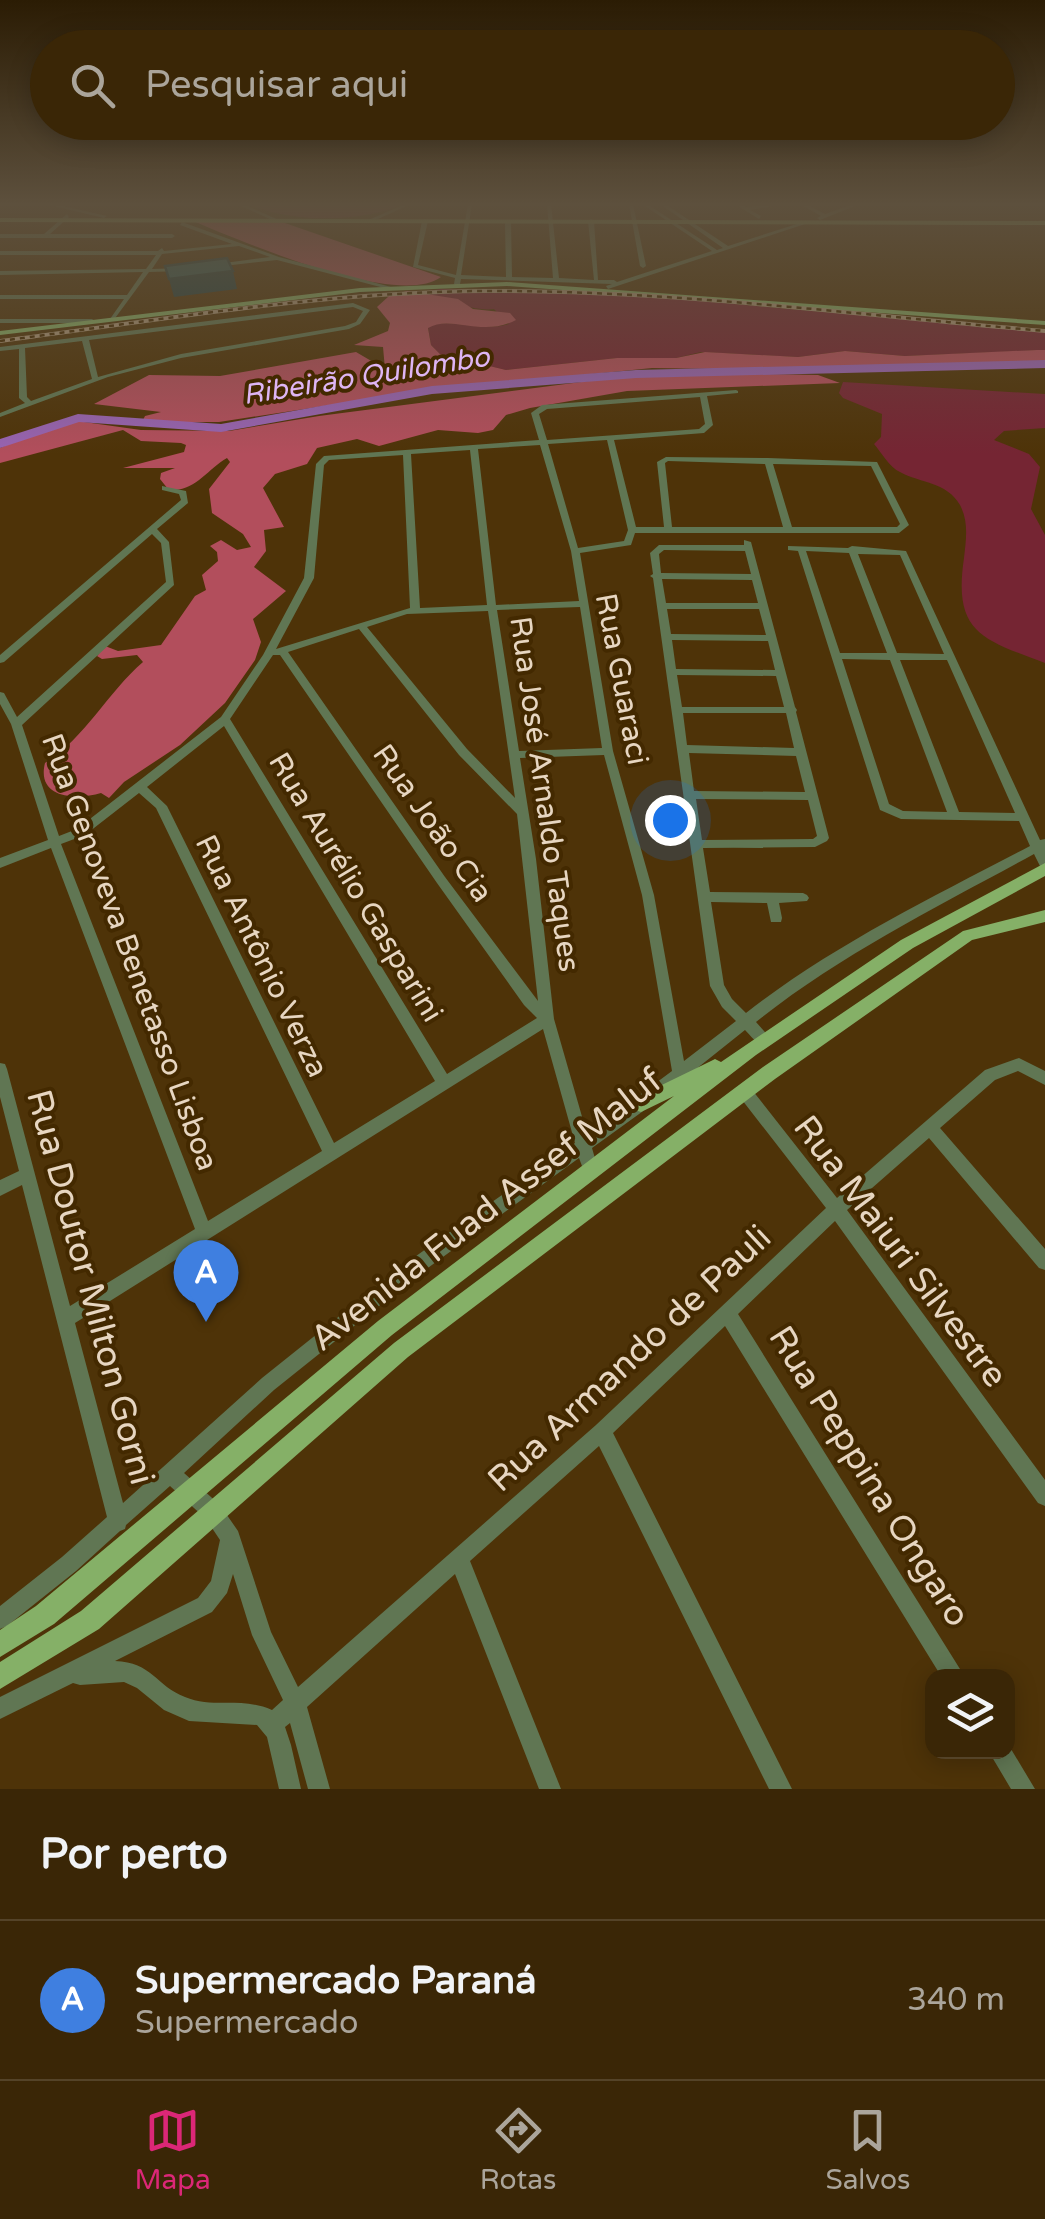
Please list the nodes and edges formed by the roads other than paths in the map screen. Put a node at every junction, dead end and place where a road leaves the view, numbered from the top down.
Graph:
1 (134, 287) edge
2 (383, 287) edge
3 (618, 287) edge
4 (360, 290) joint
5 (0, 297) edge
6 (128, 297) junction
7 (113, 319) junction
8 (232, 320) junction
9 (0, 321) edge
10 (92, 322) junction
11 (1045, 323) edge
12 (0, 333) edge
13 (85, 338) junction
14 (245, 342) junction
15 (22, 346) junction
16 (0, 349) edge
17 (95, 379) junction
18 (736, 392) dead end
19 (702, 394) junction
20 (30, 404) junction
21 (0, 415) edge
22 (610, 438) junction
23 (546, 444) junction
24 (474, 448) junction
25 (406, 451) junction
26 (768, 460) junction
27 (165, 488) dead end
28 (668, 528) junction
29 (153, 530) junction
30 (632, 530) junction
31 (788, 530) junction
32 (852, 549) junction
33 (575, 551) junction
34 (656, 576) junction
35 (754, 577) junction
36 (581, 604) junction
37 (662, 606) junction
38 (762, 606) junction
39 (492, 608) junction
40 (415, 610) junction
41 (361, 626) junction
42 (667, 637) junction
43 (772, 638) junction
44 (283, 652) junction
45 (268, 654) junction
46 (838, 656) junction
47 (894, 656) junction
48 (951, 657) junction
49 (0, 660) edge
50 (673, 672) junction
51 (782, 673) junction
52 (0, 695) edge
53 (679, 710) junction
54 (792, 710) junction
55 (225, 719) junction
56 (16, 724) junction
57 (684, 750) junction
58 (608, 751) junction
59 (802, 752) junction
60 (514, 755) junction
61 (140, 788) junction
62 (690, 796) junction
63 (814, 796) junction
64 (522, 812) junction
65 (955, 816) junction
66 (1024, 817) junction
67 (56, 843) junction
68 (699, 844) junction
69 (1042, 844) edge
70 (0, 863) edge
71 (1045, 867) edge
72 (991, 870) junction
73 (945, 895) junction
74 (707, 896) junction
75 (772, 898) junction
76 (803, 898) dead end
77 (963, 915) junction
78 (1045, 916) edge
79 (776, 918) dead end
80 (547, 1018) junction
81 (746, 1022) junction
82 (758, 1045) junction
83 (0, 1069) edge
84 (679, 1073) junction
85 (1042, 1075) edge
86 (444, 1082) junction
87 (744, 1092) junction
88 (640, 1104) junction
89 (930, 1128) junction
90 (584, 1142) junction
91 (612, 1152) junction
92 (331, 1153) junction
93 (590, 1169) junction
94 (27, 1175) junction
95 (0, 1188) edge
96 (835, 1210) junction
97 (204, 1230) junction
98 (1045, 1262) edge
99 (727, 1314) junction
100 (67, 1318) junction
101 (602, 1431) junction
102 (170, 1474) junction
103 (191, 1492) junction
104 (1045, 1496) edge
105 (213, 1512) junction
106 (118, 1522) junction
107 (231, 1538) junction
108 (459, 1558) junction
109 (0, 1618) edge
110 (0, 1644) edge
111 (950, 1669) edge
112 (0, 1676) edge
113 (71, 1676) junction
114 (295, 1703) junction
115 (0, 1708) edge
116 (272, 1724) junction
117 (1005, 1759) edge
118 (290, 1789) edge
119 (319, 1789) edge
120 (550, 1789) edge
121 (781, 1789) edge
122 (1024, 1789) edge

1 - 6 street
2 - 4 main road
3 - 11 main road
4 - 7 main road
5 - 6 street
6 - 7 street
7 - 10 main road
8 - 13 street
8 - 14 street
8 - 14 street
9 - 10 street
10 - 12 main road
13 - 15 street
13 - 17 street
14 - 17 street
15 - 16 street
15 - 20 street
17 - 20 street
18 - 19 street
19 - 22 street
19 - 23 street, Rua Guaraci
20 - 21 street
22 - 23 street
22 - 30 street
23 - 24 street
23 - 33 street, Rua Guaraci
24 - 25 street
24 - 39 street, Rua José Arnaldo Taques
25 - 40 street
25 - 45 street
26 - 28 street
26 - 31 street
26 - 31 street
27 - 29 street
28 - 30 street
28 - 31 street
29 - 49 street
29 - 56 street
30 - 33 street
32 - 46 street
32 - 47 street
32 - 48 street
33 - 36 street, Rua Guaraci
34 - 35 street
34 - 35 street
34 - 37 street
35 - 38 street
36 - 39 street
36 - 58 street, Rua Guaraci
37 - 38 street
37 - 42 street
38 - 43 street
39 - 40 street
39 - 60 street, Rua José Arnaldo Taques
40 - 41 street
41 - 44 street
41 - 64 street
42 - 43 street
42 - 50 street
43 - 51 street
44 - 45 street
44 - 80 street, Rua João Cia
45 - 55 street
46 - 47 street
46 - 65 street
47 - 48 street
47 - 65 street
48 - 66 street
50 - 51 street
50 - 53 street
51 - 54 street
52 - 56 street, Rua Genoveva Benetasso Lisboa
53 - 54 street
53 - 57 street
54 - 59 street
55 - 61 street
55 - 86 street, Rua Aurélio Gasparini
56 - 67 street, Rua Genoveva Benetasso Lisboa
57 - 59 street
57 - 62 street
58 - 60 street
58 - 84 street, Rua Guaraci
59 - 63 street
60 - 64 street, Rua José Arnaldo Taques
61 - 67 street
61 - 92 street, Rua Antônio Verza
62 - 63 street
62 - 68 street
63 - 68 street
64 - 80 street, Rua José Arnaldo Taques
65 - 66 street
66 - 69 street
67 - 70 street
67 - 97 street, Rua Genoveva Benetasso Lisboa
68 - 74 street
69 - 71 street
69 - 72 street
71 - 72 street
71 - 77 main road, Avenida Fuad Assef Maluf
72 - 73 street
73 - 77 street
73 - 81 street
74 - 75 street
74 - 81 street
75 - 76 street
75 - 79 street
77 - 82 main road, Avenida Fuad Assef Maluf
78 - 87 main road, Avenida Fuad Assef Maluf
80 - 86 street
80 - 90 street, Rua José Arnaldo Taques
81 - 82 street
81 - 84 street
82 - 88 main road
82 - 91 main road, Avenida Fuad Assef Maluf
83 - 94 street, Rua Doutor Milton Gorni
84 - 88 street
85 - 89 street, Rua Armando de Pauli
86 - 92 street
87 - 96 street, Rua Maiuri Silvestre
87 - 105 main road, Avenida Fuad Assef Maluf
88 - 90 street
89 - 96 street, Rua Armando de Pauli
89 - 98 street
90 - 91 street
90 - 93 street, Rua José Arnaldo Taques
90 - 102 street
91 - 93 main road, Avenida Fuad Assef Maluf
92 - 97 street
93 - 103 main road, Avenida Fuad Assef Maluf
94 - 95 street
94 - 100 street, Rua Doutor Milton Gorni
96 - 99 street, Rua Armando de Pauli
96 - 104 street, Rua Maiuri Silvestre
97 - 100 street
99 - 101 street, Rua Armando de Pauli
99 - 111 street, Rua Peppina Ongaro
100 - 106 street, Rua Doutor Milton Gorni
101 - 108 street, Rua Armando de Pauli
101 - 121 street
102 - 103 street
102 - 106 street
103 - 105 street
103 - 110 main road, Avenida Fuad Assef Maluf
105 - 107 street
105 - 112 main road, Avenida Fuad Assef Maluf
106 - 109 street
107 - 113 street
107 - 114 street
108 - 114 street, Rua Armando de Pauli
108 - 120 street
113 - 115 street
113 - 116 street
114 - 116 street, Rua Armando de Pauli
114 - 119 street
116 - 118 street
117 - 122 street

